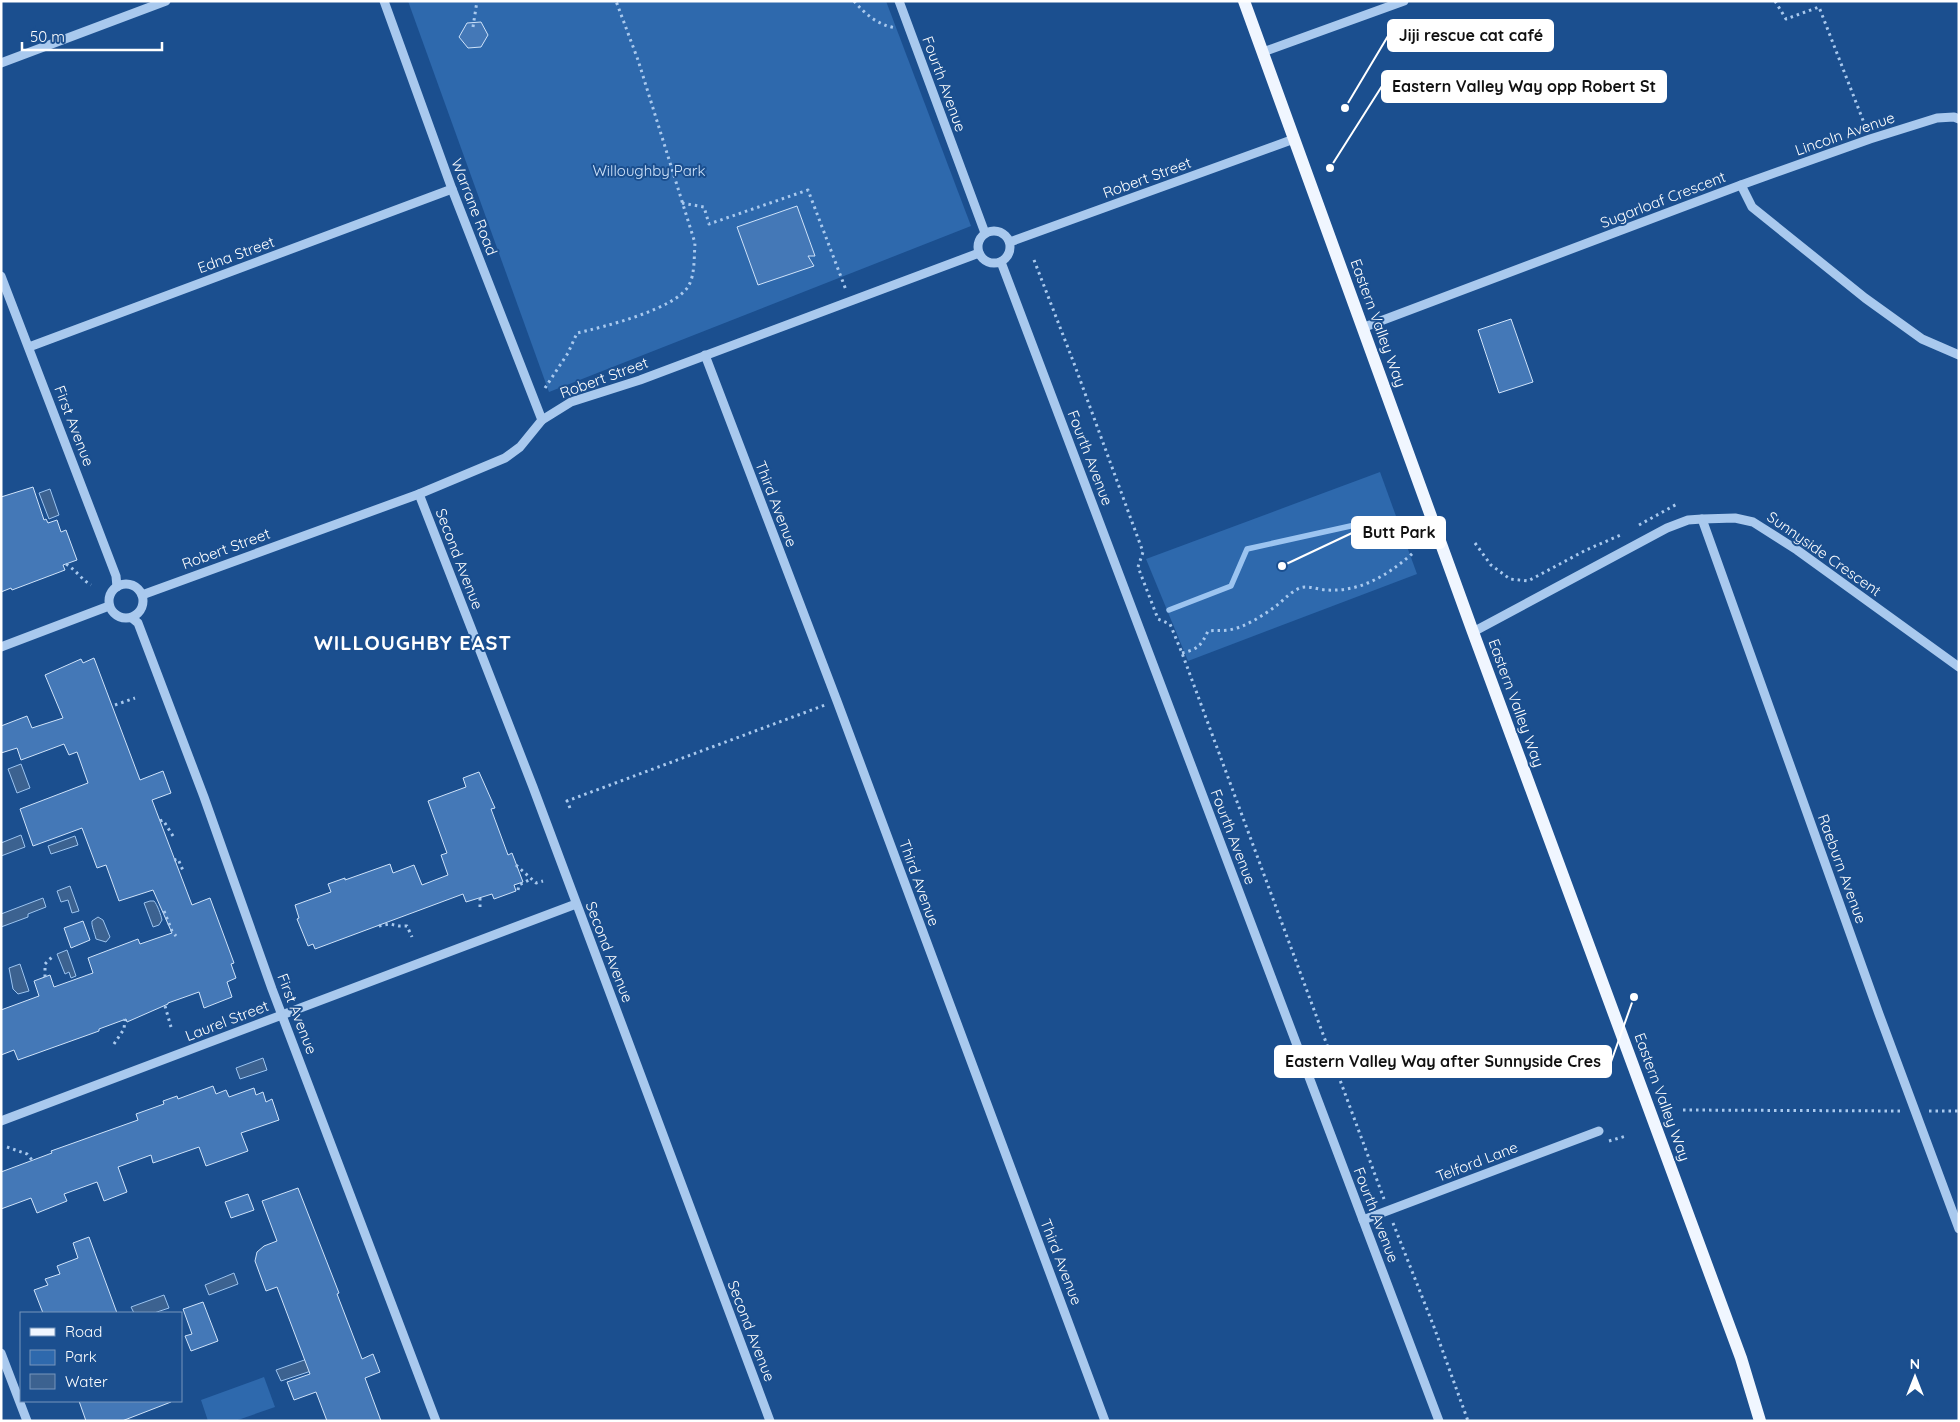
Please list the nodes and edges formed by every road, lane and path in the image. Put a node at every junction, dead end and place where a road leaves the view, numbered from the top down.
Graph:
1 (166, 1) edge
2 (384, 1) edge
3 (477, 1) edge
4 (616, 1) edge
5 (854, 1) edge
6 (899, 1) edge
7 (1244, 1) edge
8 (1404, 1) edge
9 (1775, 1) edge
10 (473, 27) dead end
11 (910, 30) junction
12 (1263, 52) junction
13 (1, 63) edge
14 (1959, 119) edge
15 (1294, 139) junction
16 (1870, 139) junction
17 (1741, 185) junction
18 (452, 189) junction
19 (682, 204) junction
20 (985, 233) junction
21 (1010, 242) junction
22 (979, 253) junction
23 (1034, 260) dead end
24 (1001, 262) junction
25 (1, 276) edge
26 (850, 301) junction
27 (1362, 328) junction
28 (29, 347) junction
29 (705, 355) junction
30 (1959, 355) edge
31 (545, 388) dead end
32 (542, 420) junction
33 (419, 494) junction
34 (1677, 504) dead end
35 (1702, 518) junction
36 (1638, 526) dead end
37 (1630, 530) dead end
38 (1474, 543) dead end
39 (1413, 553) dead end
40 (66, 564) dead end
41 (91, 585) dead end
42 (117, 587) junction
43 (142, 594) junction
44 (109, 606) junction
45 (132, 618) junction
46 (1473, 632) junction
47 (1, 647) edge
48 (1182, 654) junction
49 (1959, 667) edge
50 (135, 698) dead end
51 (837, 700) junction
52 (115, 705) dead end
53 (570, 808) dead end
54 (160, 821) dead end
55 (173, 836) dead end
56 (174, 860) dead end
57 (516, 865) dead end
58 (184, 874) dead end
59 (531, 879) junction
60 (543, 881) dead end
61 (518, 890) dead end
62 (480, 898) dead end
63 (576, 904) junction
64 (164, 912) dead end
65 (480, 912) dead end
66 (380, 926) dead end
67 (176, 936) dead end
68 (412, 937) dead end
69 (53, 956) dead end
70 (45, 977) dead end
71 (165, 1006) dead end
72 (282, 1015) junction
73 (124, 1019) dead end
74 (171, 1027) dead end
75 (114, 1044) dead end
76 (1684, 1110) dead end
77 (1914, 1111) junction
78 (1959, 1111) edge
79 (1, 1121) edge
80 (1599, 1131) dead end
81 (7, 1147) dead end
82 (32, 1160) dead end
83 (1388, 1211) junction
84 (1364, 1220) junction
85 (1959, 1229) edge
86 (1, 1353) edge
87 (1760, 1419) edge
88 (27, 1421) edge
89 (436, 1421) edge
90 (770, 1421) edge
91 (1105, 1421) edge
92 (1439, 1421) edge
93 (1468, 1421) edge

1 - 13 street
2 - 18 street, Warrane Road
3 - 10 path
4 - 19 path
5 - 11 path
6 - 11 street, Fourth Avenue
7 - 12 main road, Eastern Valley Way
8 - 12 street
9 - 16 path
11 - 20 street, Fourth Avenue
12 - 15 main road, Eastern Valley Way
14 - 16 street, Lincoln Avenue
15 - 21 street, Robert Street
15 - 27 main road, Eastern Valley Way
16 - 17 street, Lincoln Avenue
17 - 27 street, Sugarloaf Crescent
17 - 30 street, Sugarloaf Crescent
18 - 28 street, Edna Street
18 - 32 street, Warrane Road
19 - 26 path
19 - 31 path
20 - 21 street
20 - 22 street
21 - 24 street
22 - 24 street
22 - 26 street, Robert Street
23 - 48 path
24 - 84 street, Fourth Avenue
25 - 28 street, First Avenue
26 - 29 street, Robert Street
27 - 46 main road, Eastern Valley Way
28 - 42 street, First Avenue
29 - 32 street, Robert Street
29 - 51 street, Third Avenue
32 - 33 street, Robert Street
33 - 43 street, Robert Street
33 - 63 street, Second Avenue
34 - 36 path
35 - 46 street, Sunnyside Crescent
35 - 49 street, Sunnyside Crescent
35 - 77 street, Raeburn Avenue
37 - 38 path
39 - 48 path
40 - 41 path
42 - 43 street
42 - 44 street
43 - 45 street
44 - 45 street
44 - 47 street
45 - 72 street, First Avenue
46 - 87 main road, Eastern Valley Way
48 - 83 path
50 - 52 path
51 - 53 path
51 - 91 street, Third Avenue
54 - 55 path
56 - 58 path
57 - 59 path
59 - 60 path
59 - 61 path
62 - 65 path
63 - 72 street, Laurel Street
63 - 90 street, Second Avenue
64 - 67 path
66 - 68 path
69 - 70 path
71 - 74 path
72 - 79 street, Laurel Street
72 - 89 street, First Avenue
73 - 75 path
76 - 77 path
77 - 78 path
77 - 85 street, Raeburn Avenue
80 - 83 street, Telford Lane
81 - 82 path
83 - 84 street, Telford Lane
83 - 93 path
84 - 92 street, Fourth Avenue
86 - 88 street

